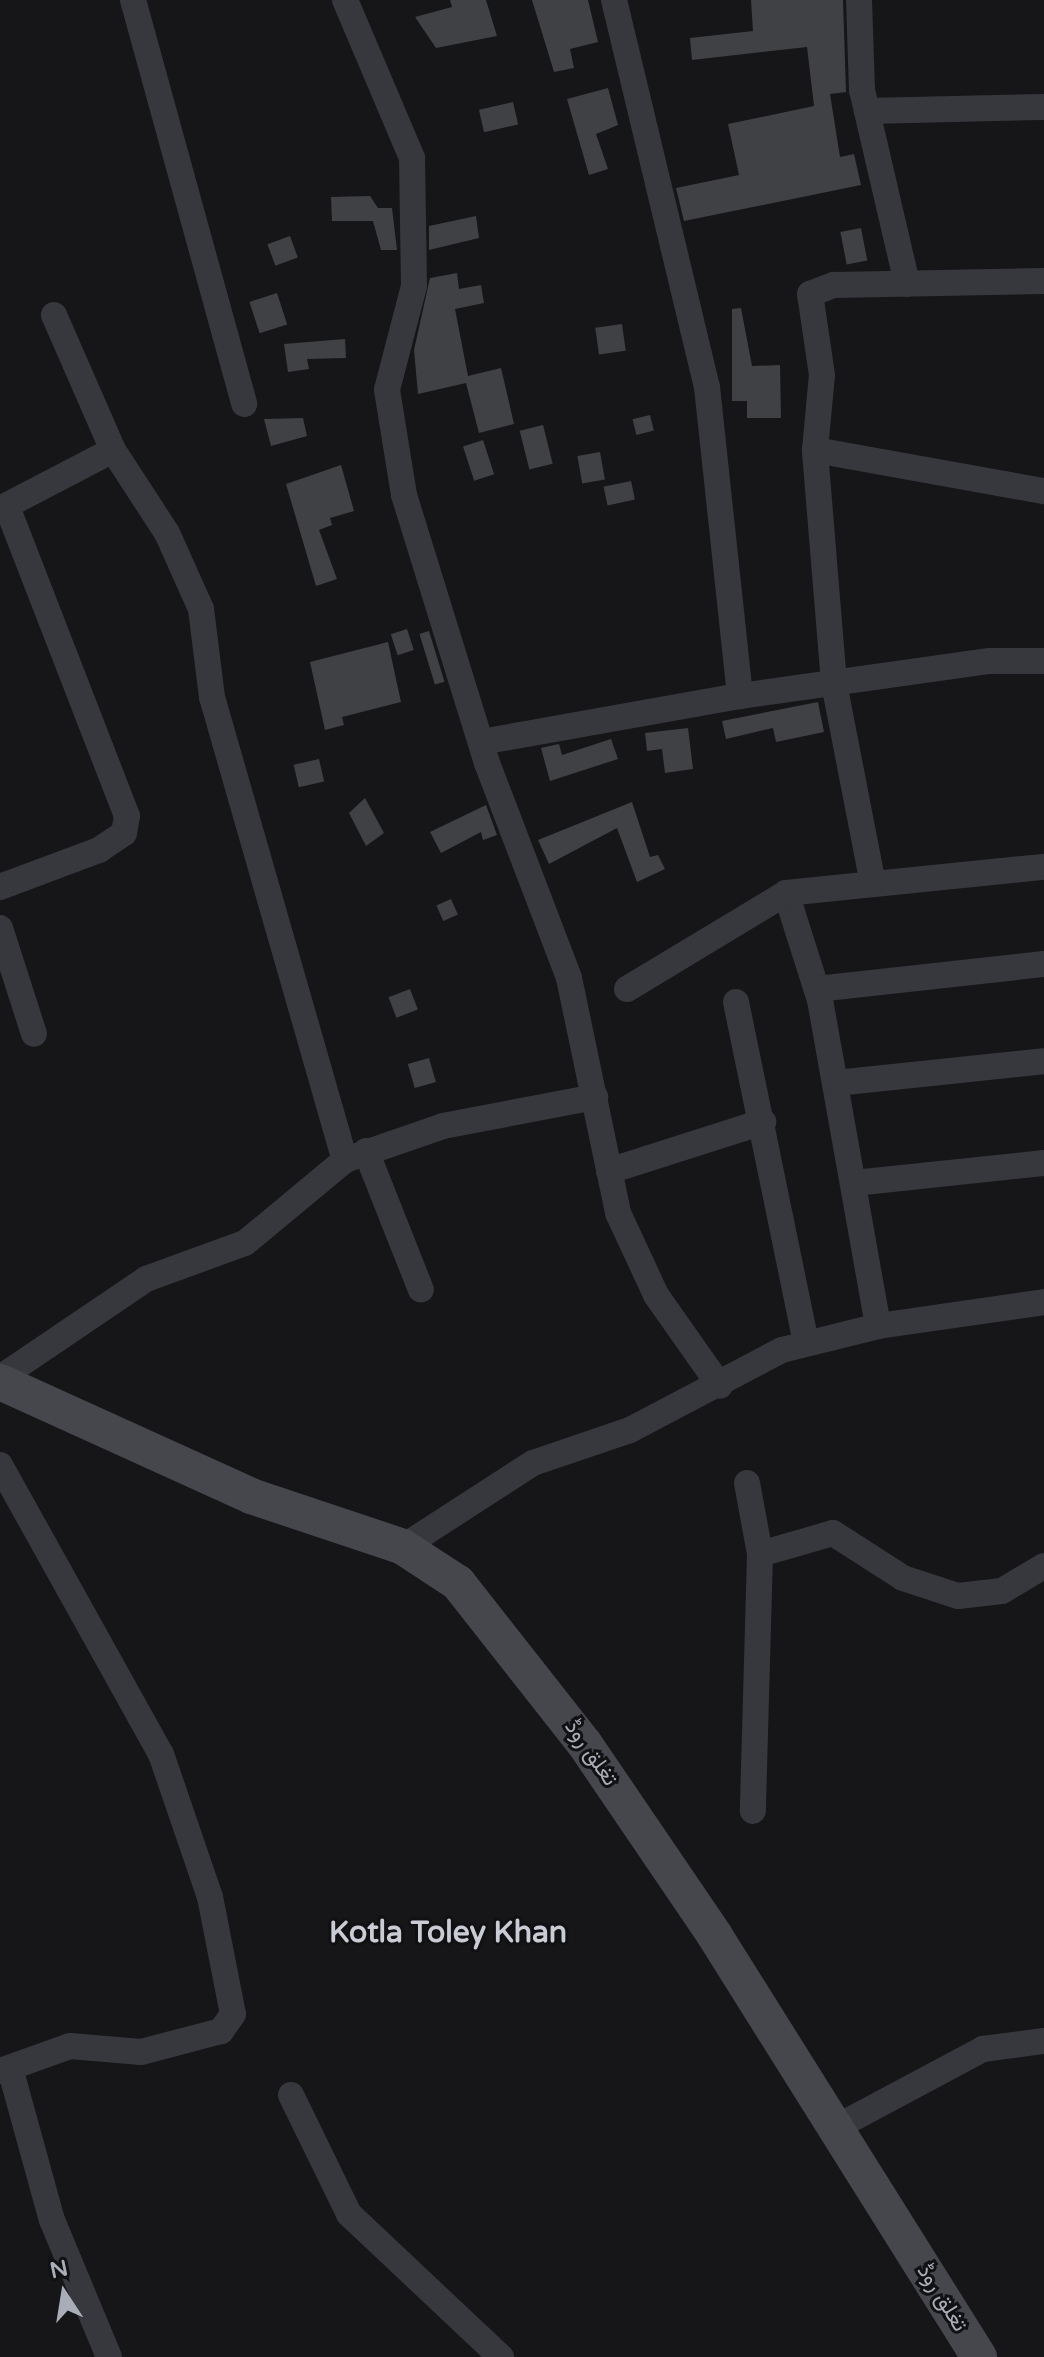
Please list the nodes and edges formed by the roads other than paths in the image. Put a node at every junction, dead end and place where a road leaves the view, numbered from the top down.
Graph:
1 (133, 0) edge
2 (345, 0) edge
3 (614, 0) edge
4 (859, 0) edge
5 (1044, 107) edge
6 (867, 111) junction
7 (1044, 281) edge
8 (907, 284) junction
9 (54, 315) dead end
10 (244, 404) dead end
11 (113, 450) junction
12 (815, 450) junction
13 (1044, 491) edge
14 (4, 508) edge
15 (1044, 661) edge
16 (834, 683) junction
17 (740, 696) junction
18 (481, 742) junction
19 (1044, 867) edge
20 (873, 884) junction
21 (0, 887) edge
22 (786, 893) junction
23 (0, 928) edge
24 (1044, 964) edge
25 (627, 989) dead end
26 (817, 989) junction
27 (736, 1002) dead end
28 (34, 1034) dead end
29 (1044, 1061) edge
30 (836, 1083) junction
31 (595, 1097) junction
32 (763, 1122) junction
33 (355, 1156) junction
34 (1044, 1163) edge
35 (609, 1171) junction
36 (854, 1183) junction
37 (421, 1290) dead end
38 (1044, 1302) edge
39 (878, 1326) junction
40 (806, 1342) junction
41 (0, 1380) edge
42 (720, 1386) junction
43 (0, 1465) edge
44 (747, 1483) dead end
45 (403, 1547) junction
46 (760, 1554) junction
47 (1044, 1566) edge
48 (753, 1811) dead end
49 (1044, 2041) edge
50 (5, 2069) edge
51 (291, 2095) dead end
52 (835, 2128) junction
53 (109, 2357) edge
54 (501, 2357) edge
55 (979, 2357) edge

1 - 10 street
2 - 18 street
3 - 17 street
4 - 6 street
5 - 6 street
6 - 8 street
7 - 8 street
8 - 12 street
9 - 11 street
11 - 14 street
11 - 33 street
12 - 13 street
12 - 16 street
14 - 21 street
15 - 16 street
16 - 17 street
16 - 20 street
17 - 18 street
18 - 31 street
19 - 20 street
20 - 22 street
22 - 25 street
22 - 26 street
23 - 28 street
24 - 26 street
26 - 30 street
27 - 32 street
29 - 30 street
30 - 36 street
31 - 33 street
31 - 35 street
32 - 35 street
32 - 40 street
33 - 37 street
33 - 41 street
34 - 36 street
35 - 42 street
36 - 39 street
38 - 39 street
39 - 40 street
40 - 42 street
41 - 45 street, تغلق روڈ
42 - 45 street
43 - 50 street
44 - 46 street
45 - 52 street, تغلق روڈ
46 - 47 street
46 - 48 street
49 - 52 street
50 - 53 street
51 - 54 street
52 - 55 street, تغلق روڈ

